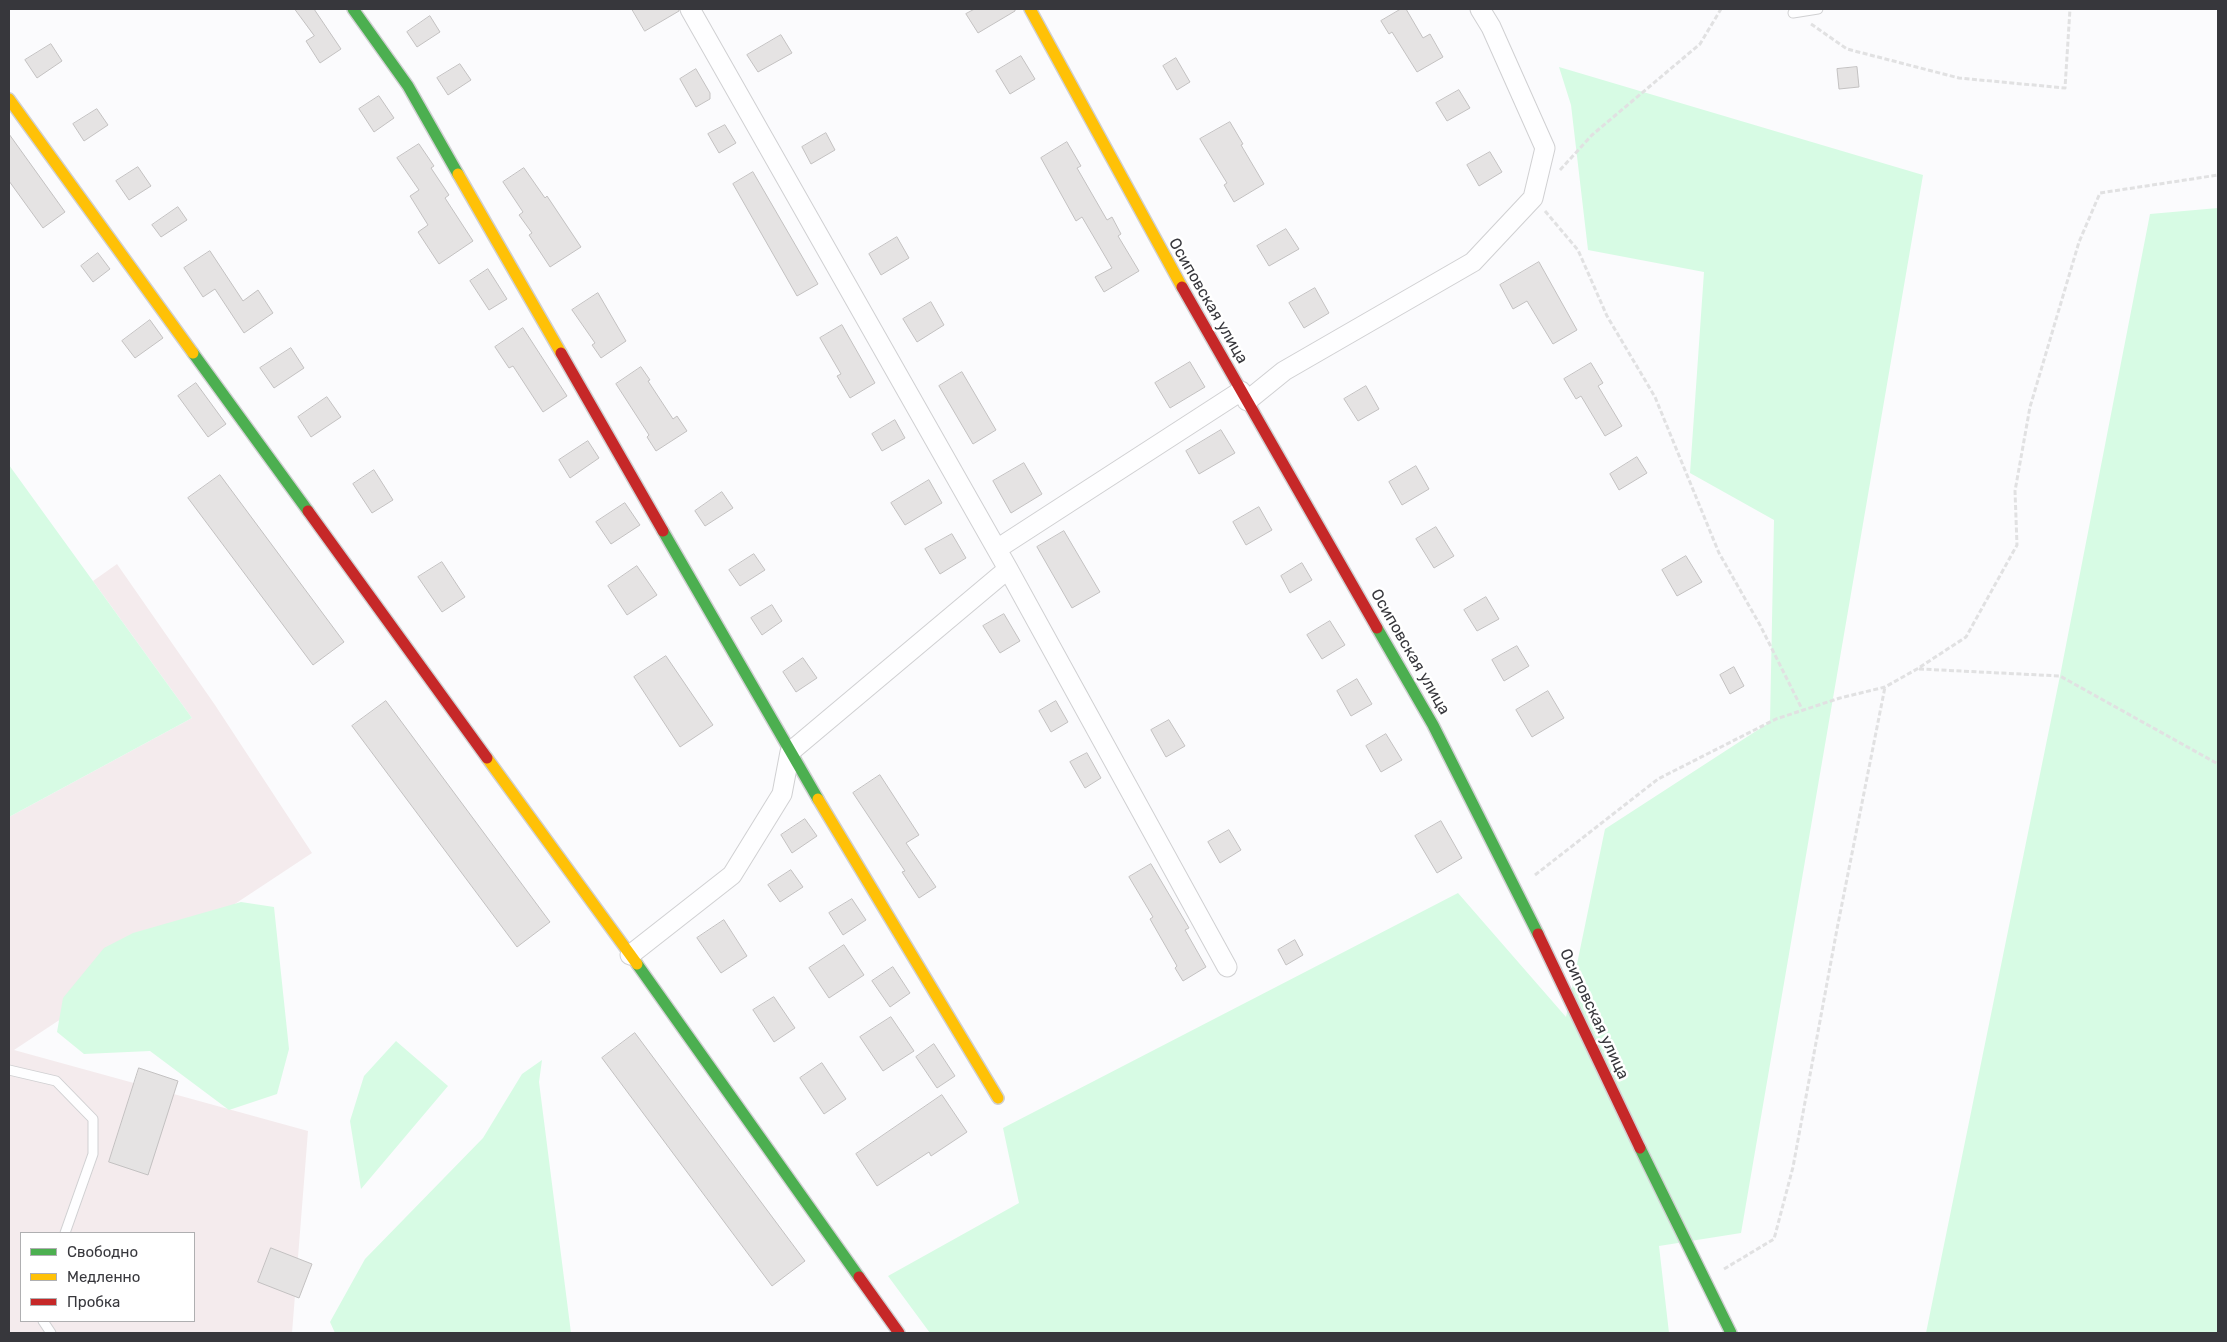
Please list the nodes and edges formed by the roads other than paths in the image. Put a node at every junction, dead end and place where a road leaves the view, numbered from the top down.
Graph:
1 (353, 9) edge
2 (690, 9) edge
3 (1030, 9) edge
4 (1480, 9) edge
5 (1818, 9) edge
6 (1794, 13) road end
7 (9, 99) edge
8 (1244, 396) junction
9 (997, 549) junction
10 (1008, 569) junction
11 (790, 752) junction
12 (630, 955) junction
13 (1227, 967) dead end
14 (9, 1070) edge
15 (998, 1098) dead end
16 (65, 1232) edge
17 (44, 1322) edge
18 (1729, 1332) edge
19 (51, 1333) edge
20 (899, 1333) edge

1 - 11 street
2 - 9 street
3 - 8 street, Осиповская улица
4 - 8 street
5 - 6 lane
7 - 12 street
8 - 9 street
8 - 18 street, Осиповская улица
9 - 10 street
10 - 11 street
10 - 13 street
11 - 12 street
11 - 15 street
12 - 20 street
14 - 16 lane
17 - 19 lane

